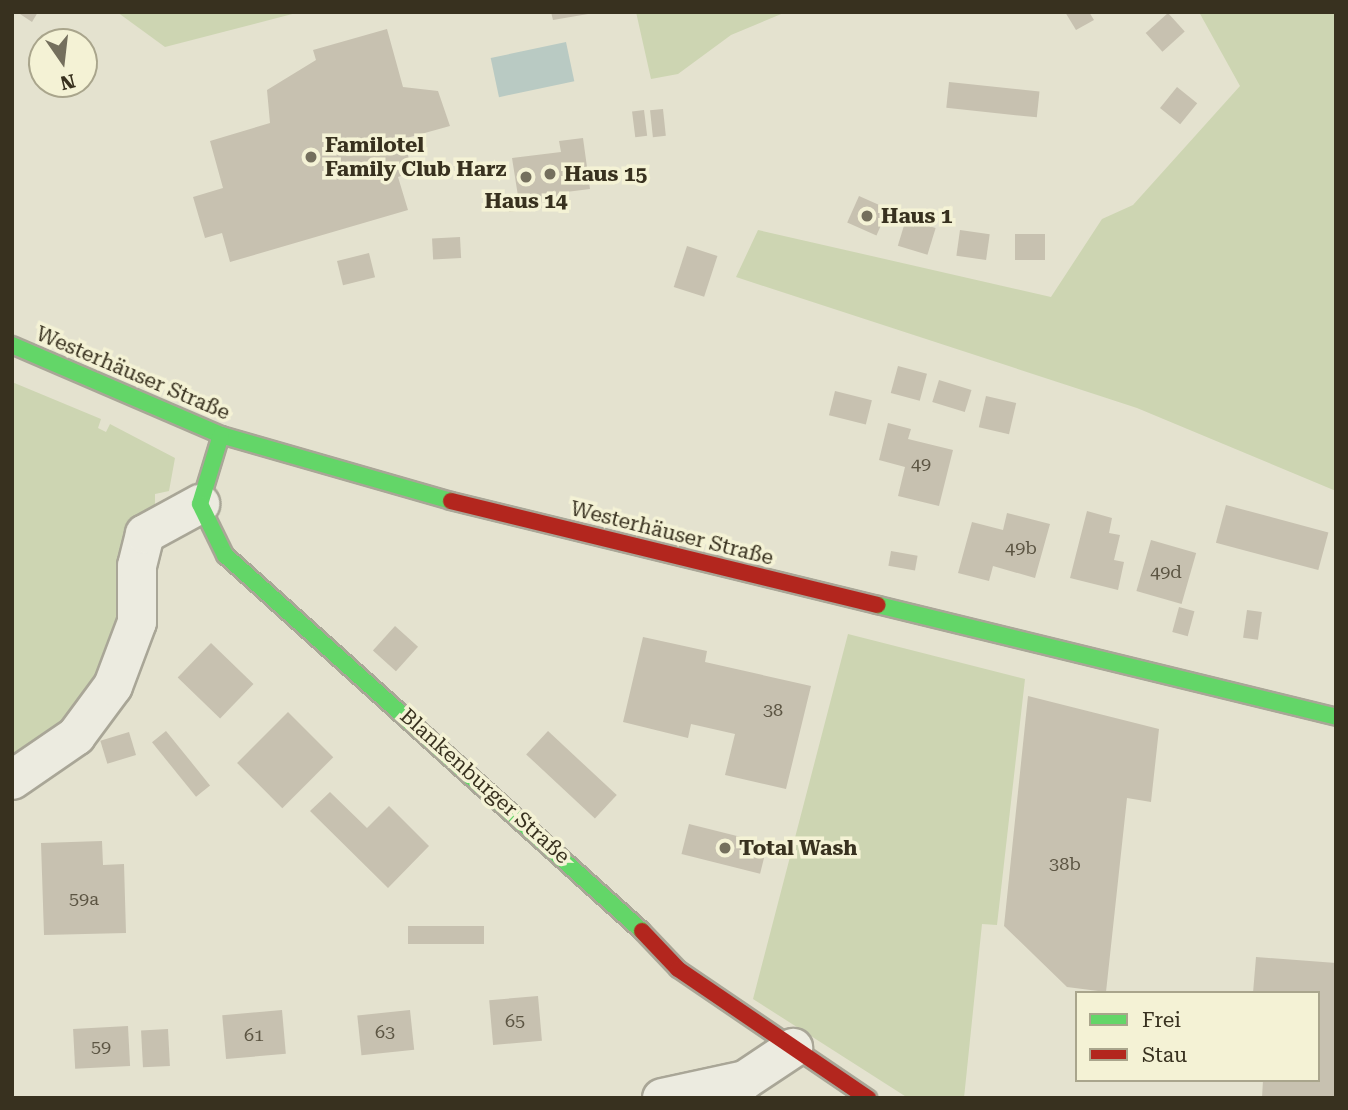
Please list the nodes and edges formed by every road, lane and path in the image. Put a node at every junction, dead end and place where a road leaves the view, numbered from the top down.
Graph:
1 (12, 345) edge
2 (221, 435) junction
3 (200, 504) junction
4 (1336, 717) edge
5 (12, 780) edge
6 (793, 1048) junction
7 (663, 1098) edge
8 (867, 1098) edge

1 - 2 main road, Westerhäuser Straße
2 - 3 main road
2 - 4 main road, Westerhäuser Straße
3 - 5 street
3 - 6 main road, Blankenburger Straße
6 - 7 street
6 - 8 main road, Blankenburger Straße

